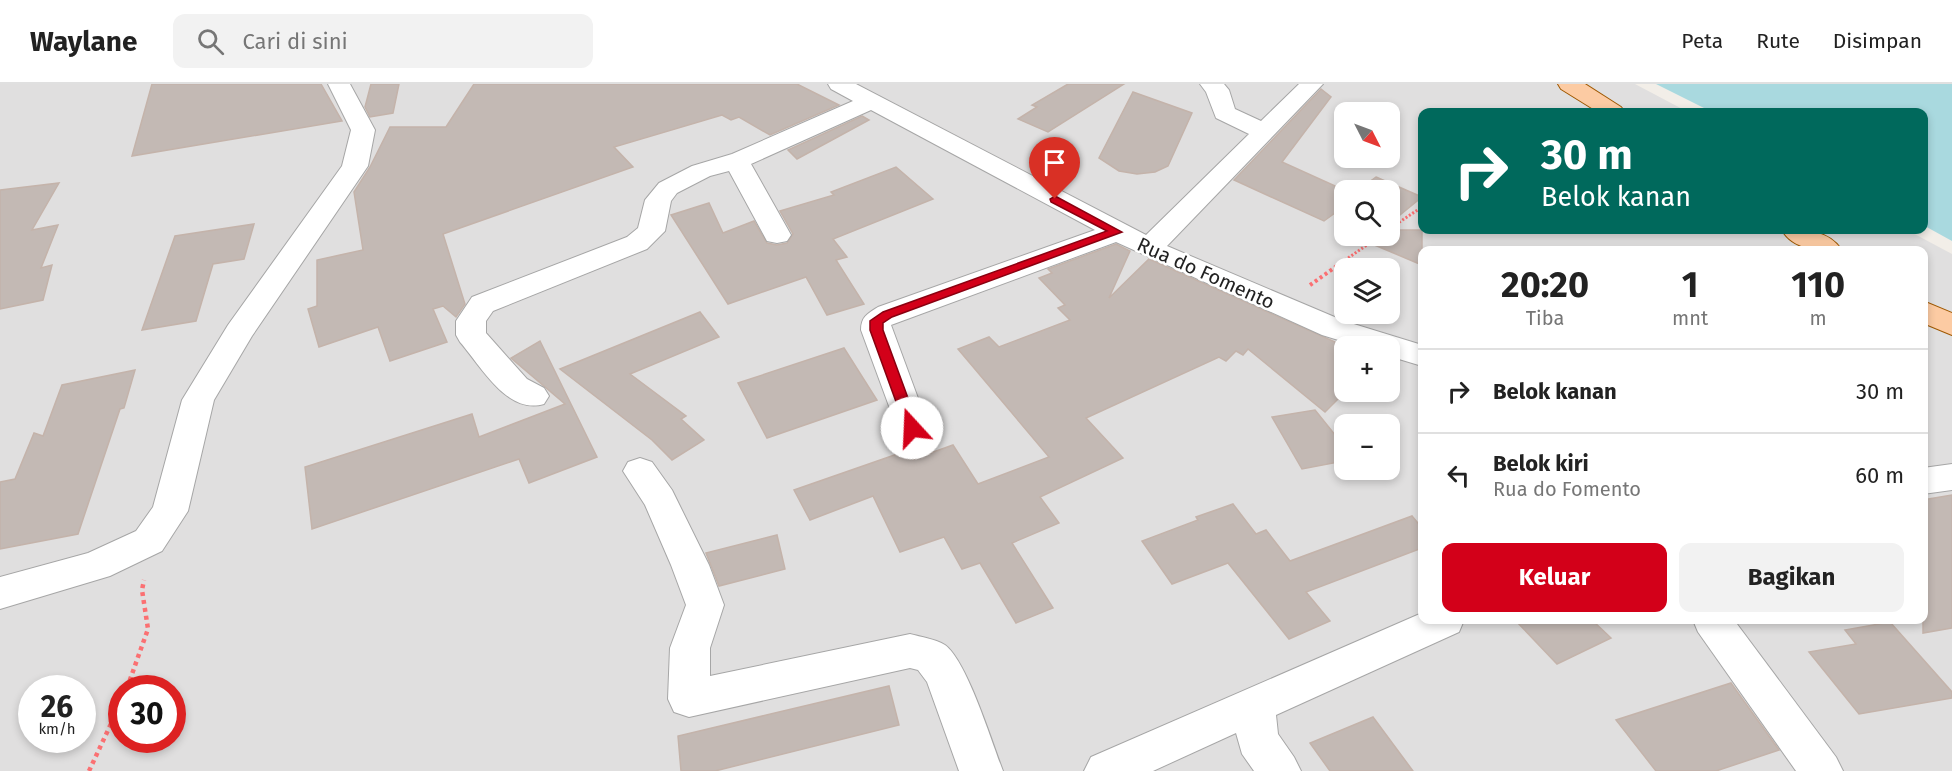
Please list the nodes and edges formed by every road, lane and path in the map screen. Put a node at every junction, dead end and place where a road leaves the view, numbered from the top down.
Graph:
1 (339, 84) edge
2 (839, 84) edge
3 (1211, 84) edge
4 (1312, 84) edge
5 (1569, 84) edge
6 (870, 102) junction
7 (1607, 108) edge
8 (1264, 132) junction
9 (741, 159) junction
10 (1418, 210) edge
11 (1400, 222) edge
12 (1117, 232) junction
13 (1802, 234) edge
14 (777, 235) dead end
15 (1366, 246) edge
16 (1821, 246) edge
17 (1149, 248) junction
18 (1280, 306) junction
19 (1928, 313) edge
20 (1952, 325) edge
21 (1418, 355) edge
22 (533, 396) dead end
23 (912, 428) dead end
24 (640, 471) dead end
25 (1952, 477) edge
26 (1928, 480) edge
27 (149, 541) junction
28 (0, 593) edge
29 (1435, 624) edge
30 (1715, 624) edge
31 (134, 675) edge
32 (1255, 704) junction
33 (108, 730) edge
34 (89, 771) edge
35 (981, 771) edge
36 (1106, 771) edge
37 (1279, 771) edge
38 (1821, 771) edge

1 - 27 street
2 - 6 street, Rua do Fomento
3 - 8 street
4 - 8 street
5 - 7 main road
6 - 9 street
6 - 12 street, Rua do Fomento
8 - 17 street
9 - 14 street
9 - 22 street
10 - 11 path
12 - 17 street, Rua do Fomento
12 - 23 street
13 - 16 main road
15 - 18 path
17 - 18 street, Rua do Fomento
18 - 21 street, Rua do Fomento
19 - 20 main road
24 - 35 street
25 - 26 street
27 - 28 street
27 - 31 path
29 - 32 street
30 - 38 street
32 - 36 street
32 - 37 street
33 - 34 path

